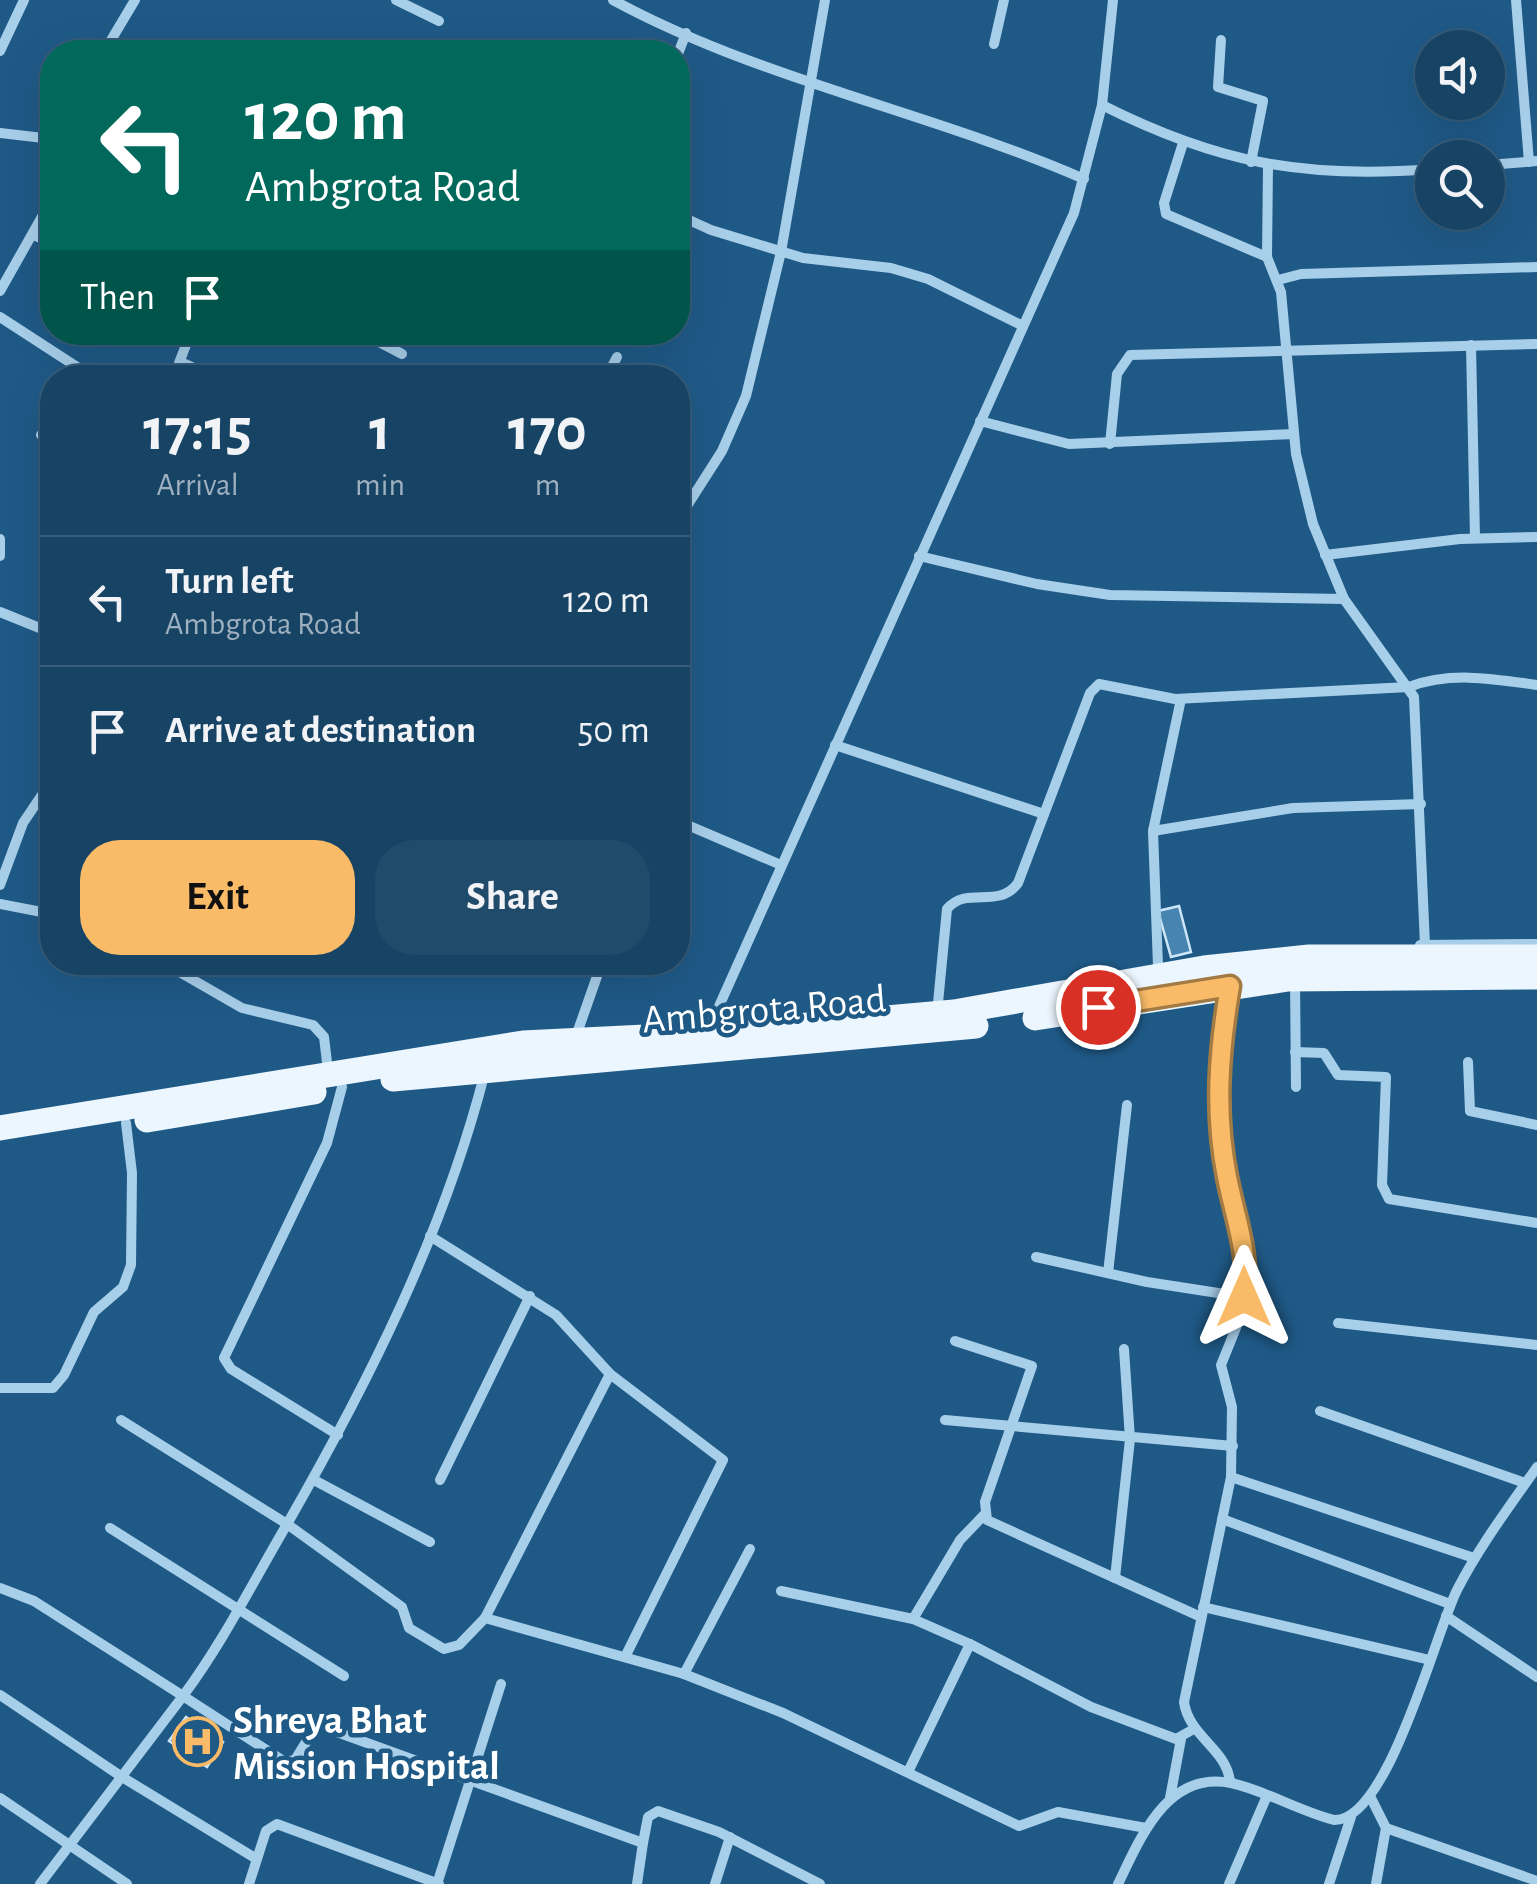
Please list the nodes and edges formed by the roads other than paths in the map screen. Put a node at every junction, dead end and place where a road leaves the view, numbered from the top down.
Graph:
1 (24, 0) edge
2 (118, 0) edge
3 (396, 0) edge
4 (613, 0) edge
5 (825, 0) edge
6 (1004, 0) edge
7 (1113, 0) edge
8 (1516, 0) edge
9 (132, 4) edge
10 (439, 21) dead end
11 (686, 33) junction
12 (111, 40) edge
13 (683, 40) edge
14 (1221, 40) dead end
15 (994, 44) dead end
16 (0, 51) edge
17 (811, 81) junction
18 (1102, 106) junction
19 (0, 132) edge
20 (40, 137) edge
21 (1184, 143) junction
22 (1251, 162) junction
23 (1533, 162) edge
24 (1505, 164) edge
25 (1268, 165) junction
26 (1415, 170) edge
27 (1084, 179) junction
28 (690, 219) edge
29 (40, 221) edge
30 (33, 235) junction
31 (40, 238) edge
32 (781, 252) junction
33 (1267, 257) junction
34 (1537, 267) edge
35 (1278, 280) junction
36 (0, 291) edge
37 (0, 316) edge
38 (1024, 326) junction
39 (40, 342) edge
40 (1537, 344) edge
41 (44, 345) edge
42 (186, 345) edge
43 (385, 345) edge
44 (1472, 345) junction
45 (1284, 348) junction
46 (402, 354) dead end
47 (617, 357) dead end
48 (179, 364) edge
49 (74, 365) edge
50 (613, 365) edge
51 (980, 421) junction
52 (1294, 434) junction
53 (1110, 444) junction
54 (690, 500) edge
55 (1537, 537) edge
56 (1474, 538) junction
57 (0, 539) edge
58 (0, 556) edge
59 (919, 556) junction
60 (1325, 556) junction
61 (1344, 599) junction
62 (0, 612) edge
63 (40, 629) edge
64 (1537, 685) edge
65 (1410, 686) junction
66 (1181, 699) junction
67 (835, 745) junction
68 (40, 798) edge
69 (1421, 804) junction
70 (1044, 814) junction
71 (690, 826) edge
72 (1153, 832) junction
73 (781, 865) junction
74 (0, 885) edge
75 (0, 904) edge
76 (40, 912) edge
77 (1425, 944) junction
78 (1537, 944) edge
79 (1537, 957) edge
80 (1158, 966) junction
81 (189, 975) edge
82 (598, 975) edge
83 (1537, 977) edge
84 (1295, 978) junction
85 (1230, 986) junction
86 (938, 1003) junction
87 (710, 1026) junction
88 (575, 1040) junction
89 (1295, 1052) junction
90 (1468, 1062) dead end
91 (487, 1067) junction
92 (335, 1080) junction
93 (1296, 1087) dead end
94 (1127, 1105) dead end
95 (126, 1123) junction
96 (1537, 1125) edge
97 (0, 1128) edge
98 (0, 1144) edge
99 (1537, 1223) edge
100 (430, 1236) junction
101 (1036, 1257) dead end
102 (1108, 1273) junction
103 (530, 1296) junction
104 (1244, 1297) junction
105 (1338, 1322) dead end
106 (954, 1341) dead end
107 (1537, 1346) edge
108 (1124, 1349) dead end
109 (610, 1374) junction
110 (0, 1388) edge
111 (1320, 1410) dead end
112 (122, 1420) dead end
113 (945, 1420) dead end
114 (1012, 1429) junction
115 (338, 1435) junction
116 (1130, 1439) junction
117 (1233, 1446) junction
118 (1537, 1467) edge
119 (1231, 1476) junction
120 (314, 1480) junction
121 (440, 1480) dead end
122 (1525, 1484) junction
123 (984, 1515) junction
124 (1222, 1519) junction
125 (287, 1524) junction
126 (110, 1528) dead end
127 (430, 1542) dead end
128 (750, 1549) dead end
129 (1474, 1558) junction
130 (1115, 1578) junction
131 (0, 1588) edge
132 (781, 1591) dead end
133 (1450, 1604) junction
134 (241, 1607) junction
135 (1202, 1612) junction
136 (1446, 1616) junction
137 (485, 1618) junction
138 (913, 1619) junction
139 (970, 1644) junction
140 (626, 1654) junction
141 (1430, 1660) junction
142 (684, 1674) junction
143 (344, 1676) dead end
144 (1537, 1677) edge
145 (501, 1684) dead end
146 (0, 1694) edge
147 (183, 1696) junction
148 (1192, 1730) junction
149 (1181, 1739) junction
150 (908, 1772) junction
151 (122, 1778) junction
152 (472, 1782) junction
153 (1230, 1782) junction
154 (0, 1798) edge
155 (1266, 1798) junction
156 (1371, 1798) junction
157 (1170, 1799) junction
158 (1352, 1817) junction
159 (1146, 1828) junction
160 (1386, 1828) junction
161 (730, 1837) junction
162 (643, 1843) junction
163 (70, 1846) junction
164 (255, 1858) junction
165 (1537, 1881) edge
166 (40, 1884) edge
167 (127, 1884) edge
168 (249, 1884) edge
169 (438, 1884) edge
170 (636, 1884) edge
171 (715, 1884) edge
172 (820, 1884) edge
173 (1118, 1884) edge
174 (1229, 1884) edge
175 (1329, 1884) edge
176 (1376, 1884) edge

1 - 16 street
2 - 9 street
3 - 10 street
4 - 11 street
5 - 17 street
6 - 15 street
7 - 18 street
8 - 23 street
9 - 12 street
11 - 13 street
11 - 17 street
14 - 22 street
17 - 27 street
17 - 32 street
18 - 21 street
18 - 27 street
19 - 20 street
21 - 22 street
21 - 33 street
22 - 25 street
23 - 24 street
25 - 26 street
25 - 33 street
27 - 38 street
28 - 32 street
29 - 30 street
30 - 31 street
30 - 36 street
32 - 38 street
32 - 54 street
33 - 35 street
34 - 35 street
35 - 45 street
37 - 39 street
38 - 51 street
40 - 44 street
41 - 49 street
42 - 48 street
43 - 46 street
44 - 45 street
44 - 56 street
45 - 52 street
45 - 53 street
47 - 50 street
51 - 53 street
51 - 59 street
52 - 53 street
52 - 60 street
55 - 56 street
56 - 60 street
57 - 58 street
59 - 61 street
59 - 67 street
60 - 61 street
61 - 65 street
62 - 63 street
64 - 65 street
65 - 66 street
65 - 69 street
66 - 70 street
66 - 72 street
67 - 70 street
67 - 73 street
68 - 74 street
69 - 72 street
69 - 77 street
70 - 86 street
71 - 73 street
72 - 80 street
73 - 87 street
75 - 76 street
77 - 78 street
77 - 80 street
79 - 87 main road
80 - 86 street
81 - 92 street
82 - 88 street
83 - 84 main road, Ambgrota Road
84 - 85 main road, Ambgrota Road
84 - 89 street
85 - 91 main road, Ambgrota Road
85 - 104 street
86 - 87 street
87 - 88 main road
88 - 92 main road
89 - 93 street
89 - 99 street
90 - 96 street
91 - 92 main road, Ambgrota Road
91 - 100 street
92 - 95 main road, Ambgrota Road
92 - 97 main road
92 - 115 street
94 - 102 street
95 - 98 main road, Ambgrota Road
95 - 110 street
100 - 103 street
100 - 115 street
101 - 102 street
102 - 104 street
103 - 109 street
103 - 121 street
104 - 117 street
105 - 107 street
106 - 114 street
108 - 116 street
109 - 137 street
109 - 140 street
111 - 122 street
112 - 125 street
113 - 114 street
114 - 116 street
114 - 123 street
115 - 120 street
116 - 117 street
116 - 130 street
117 - 119 street
118 - 122 street
119 - 124 street
119 - 129 street
120 - 125 street
120 - 127 street
122 - 129 street
123 - 130 street
123 - 138 street
124 - 133 street
124 - 135 street
125 - 134 street
125 - 137 street
126 - 134 street
128 - 142 street
129 - 133 street
130 - 135 street
131 - 147 street
132 - 138 street
133 - 136 street
134 - 143 street
134 - 147 street
135 - 141 street
135 - 148 street
136 - 141 street
136 - 144 street
137 - 140 street
138 - 139 street
139 - 149 street
139 - 150 street
140 - 142 street
141 - 156 street
142 - 150 street
145 - 152 street
146 - 151 street
147 - 151 street
147 - 152 street
148 - 149 street
148 - 153 street
149 - 157 street
150 - 159 street
151 - 163 street
151 - 164 street
152 - 162 street
152 - 169 street
153 - 155 street
153 - 157 street
154 - 163 street
155 - 158 street
155 - 174 street
156 - 158 street
156 - 160 street
157 - 159 street
158 - 175 street
159 - 173 street
160 - 165 street
160 - 176 street
161 - 162 street
161 - 171 street
161 - 172 street
162 - 170 street
163 - 166 street
163 - 167 street
164 - 168 street
164 - 169 street

